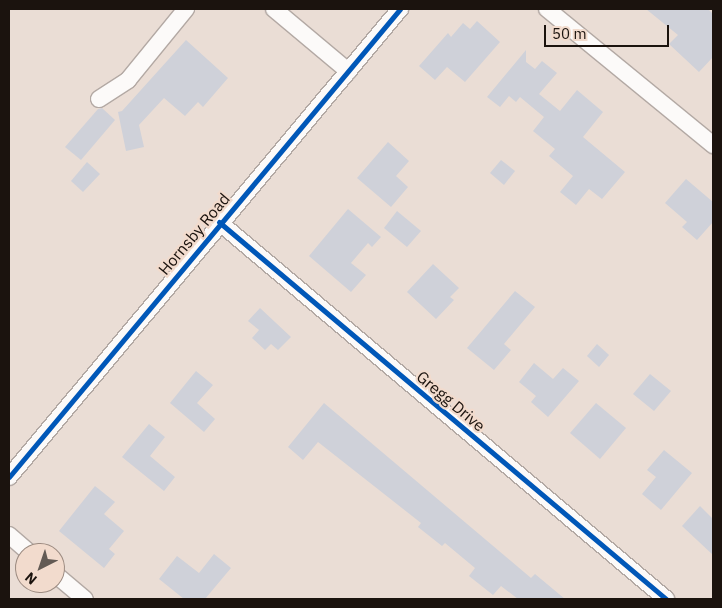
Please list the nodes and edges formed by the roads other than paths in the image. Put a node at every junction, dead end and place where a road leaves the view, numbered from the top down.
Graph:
1 (186, 9) edge
2 (274, 9) edge
3 (400, 9) edge
4 (547, 9) edge
5 (348, 71) junction
6 (99, 99) dead end
7 (713, 145) edge
8 (219, 222) junction
9 (9, 477) edge
10 (65, 582) edge
11 (85, 599) edge
12 (666, 599) edge

1 - 6 street
2 - 5 street
3 - 5 street, Hornsby Road
4 - 7 street
5 - 8 street, Hornsby Road
8 - 9 street, Hornsby Road
8 - 12 street, Gregg Drive
10 - 11 street

